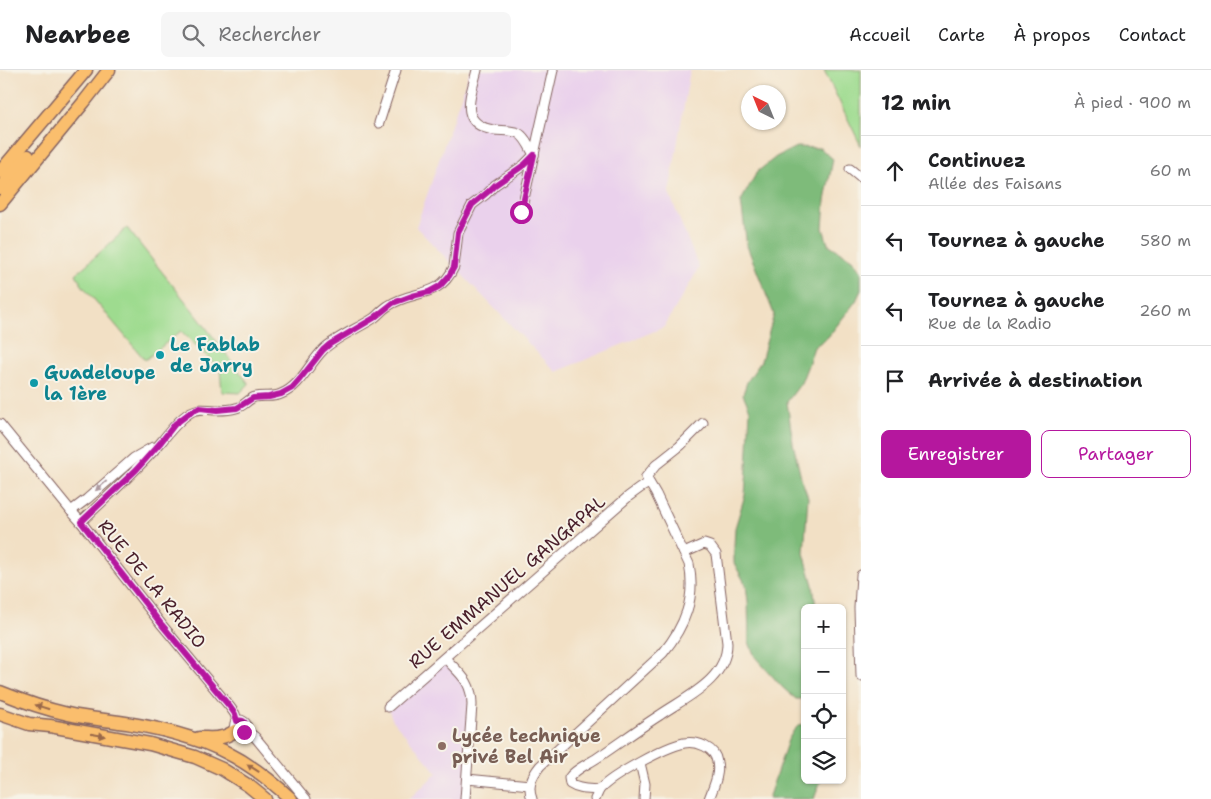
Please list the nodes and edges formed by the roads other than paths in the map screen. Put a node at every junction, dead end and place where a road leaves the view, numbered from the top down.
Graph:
1 (86, 70) edge
2 (101, 70) edge
3 (109, 70) edge
4 (396, 70) edge
5 (477, 70) edge
6 (553, 70) edge
7 (60, 100) junction
8 (379, 123) dead end
9 (534, 155) junction
10 (0, 163) edge
11 (850, 169) dead end
12 (0, 172) edge
13 (861, 178) edge
14 (0, 188) edge
15 (0, 204) edge
16 (521, 212) dead end
17 (703, 423) dead end
18 (0, 424) edge
19 (161, 442) junction
20 (649, 483) junction
21 (71, 511) junction
22 (81, 522) junction
23 (684, 553) junction
24 (861, 575) edge
25 (444, 658) junction
26 (861, 676) edge
27 (0, 692) edge
28 (0, 706) edge
29 (388, 708) dead end
30 (0, 714) edge
31 (50, 726) junction
32 (239, 727) junction
33 (193, 738) junction
34 (640, 763) junction
35 (467, 779) junction
36 (530, 785) junction
37 (599, 790) junction
38 (265, 799) edge
39 (291, 799) edge
40 (306, 799) edge
41 (465, 799) edge
42 (532, 799) edge
43 (595, 799) edge
44 (644, 799) edge
45 (709, 799) edge

1 - 7 highway
2 - 14 highway
3 - 15 highway
4 - 8 street
5 - 9 street
6 - 9 street
7 - 10 highway
7 - 12 highway
9 - 16 street
9 - 19 street
11 - 13 street
17 - 20 street
18 - 21 street, RUE DE LA RADIO
19 -> 21 street
19 - 22 street
20 - 23 street
20 - 25 street, RUE EMMANUEL GANGAPAL
21 - 22 street, RUE DE LA RADIO
22 - 32 street, RUE DE LA RADIO
23 - 36 street
23 - 37 street
24 - 26 street
25 - 29 street, RUE EMMANUEL GANGAPAL
25 - 35 street
33 -> 27 highway
28 - 31 highway
30 - 31 highway
31 -> 38 highway
32 - 33 highway
32 - 40 street, RUE DE LA RADIO
39 -> 33 highway
34 - 37 street
34 - 44 street
34 - 45 street
35 - 36 street
35 - 41 street
36 - 42 street
37 - 43 street

